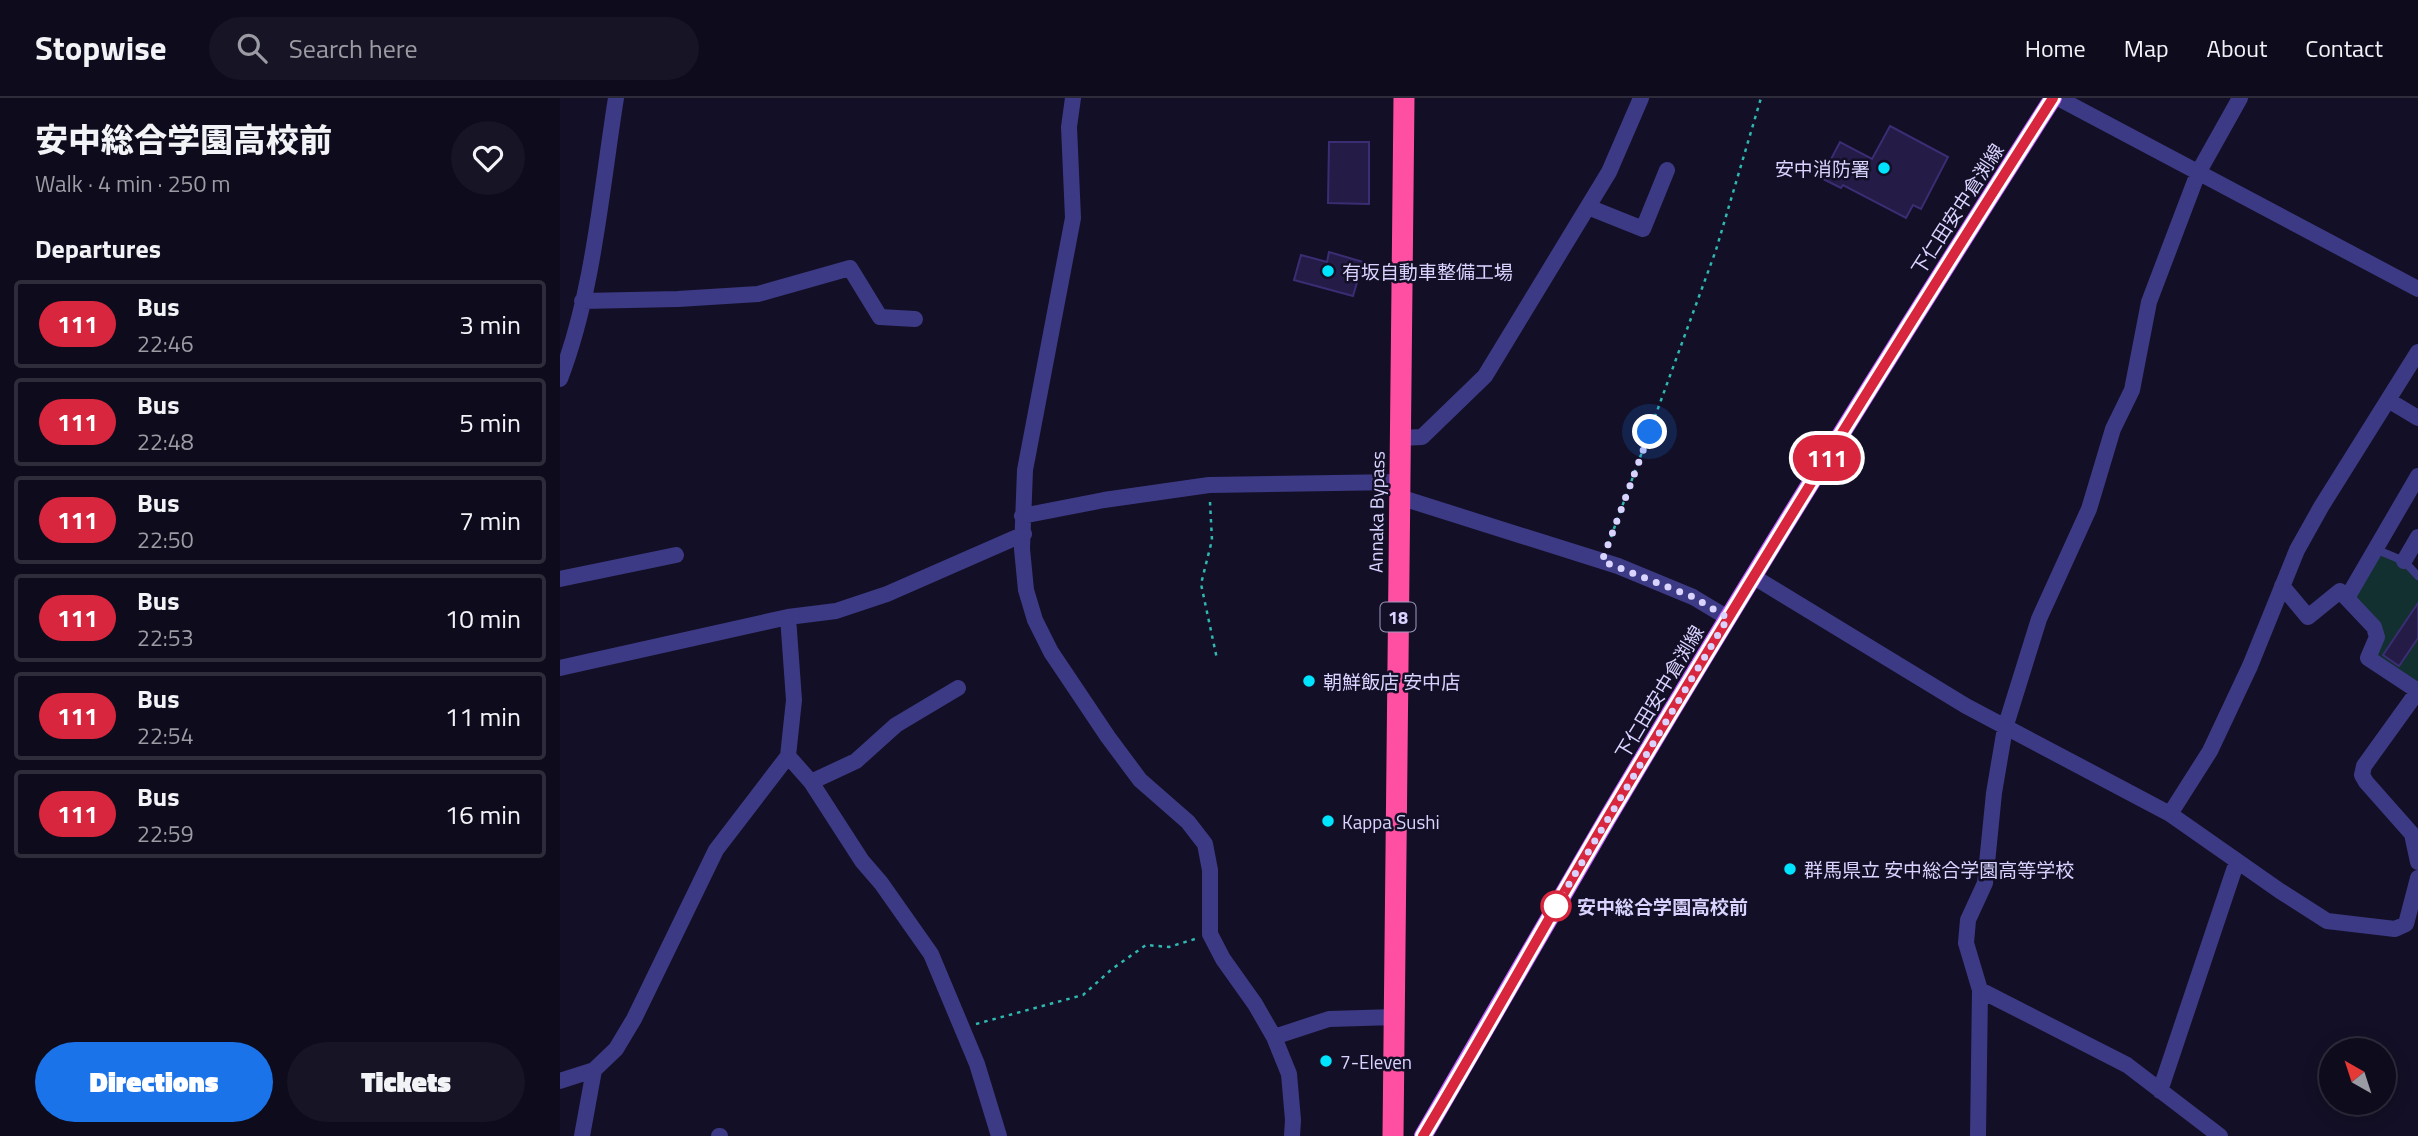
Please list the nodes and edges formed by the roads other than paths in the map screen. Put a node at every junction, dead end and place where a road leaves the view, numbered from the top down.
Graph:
1 (616, 98) edge
2 (1073, 98) edge
3 (1404, 98) edge
4 (1641, 98) edge
5 (2056, 98) edge
6 (2240, 98) edge
7 (1667, 170) dead end
8 (2198, 173) junction
9 (1588, 207) junction
10 (2418, 289) edge
11 (582, 301) junction
12 (915, 319) dead end
13 (2418, 352) edge
14 (560, 379) edge
15 (2388, 400) junction
16 (2418, 418) edge
17 (1400, 438) junction
18 (2418, 476) edge
19 (1399, 490) junction
20 (1022, 516) junction
21 (1024, 534) junction
22 (2418, 537) edge
23 (2375, 549) junction
24 (676, 555) dead end
25 (2404, 561) junction
26 (2418, 576) edge
27 (1754, 577) junction
28 (560, 579) edge
29 (2282, 586) junction
30 (2347, 598) junction
31 (788, 617) junction
32 (1728, 618) junction
33 (560, 668) edge
34 (958, 688) dead end
35 (2418, 691) edge
36 (2005, 728) junction
37 (788, 756) junction
38 (811, 782) junction
39 (2170, 814) junction
40 (2237, 861) junction
41 (2418, 862) edge
42 (2418, 878) edge
43 (1980, 990) junction
44 (1395, 1017) junction
45 (1274, 1037) junction
46 (594, 1070) junction
47 (560, 1081) edge
48 (2160, 1091) junction
49 (582, 1136) edge
50 (999, 1136) edge
51 (1292, 1136) edge
52 (1393, 1136) edge
53 (1423, 1136) edge
54 (1978, 1136) edge
55 (2220, 1136) edge

1 - 11 street
2 - 20 street
3 - 17 highway, Annaka Bypass / 18
4 - 9 street
5 - 8 street
5 - 27 main road, 下仁田安中倉渕線
6 - 8 street
7 - 9 street
8 - 10 street
8 - 36 street
9 - 17 street
11 - 12 street
11 - 14 street
13 - 15 street
15 - 16 street
15 - 29 street
17 - 19 highway, Annaka Bypass / 18
18 - 23 street
19 - 20 street
19 - 32 street
19 - 44 highway, Annaka Bypass / 18
20 - 21 street
21 - 31 street
21 - 45 street
22 - 25 street
23 - 25 lane
23 - 30 street
24 - 28 street
25 - 26 lane
27 - 32 main road, 下仁田安中倉渕線
27 - 36 street
29 - 30 street
29 - 39 street
30 - 35 street
31 - 33 street
31 - 37 street
32 - 53 main road, 下仁田安中倉渕線
34 - 38 street
35 - 41 street
36 - 39 street
36 - 43 street
37 - 38 street
37 - 46 street
38 - 50 street
39 - 40 street
40 - 42 street
40 - 48 street
43 - 48 street
43 - 54 street
44 - 45 street
44 - 52 highway, Annaka Bypass / 18
45 - 51 street
46 - 47 street
46 - 49 street
48 - 55 street

